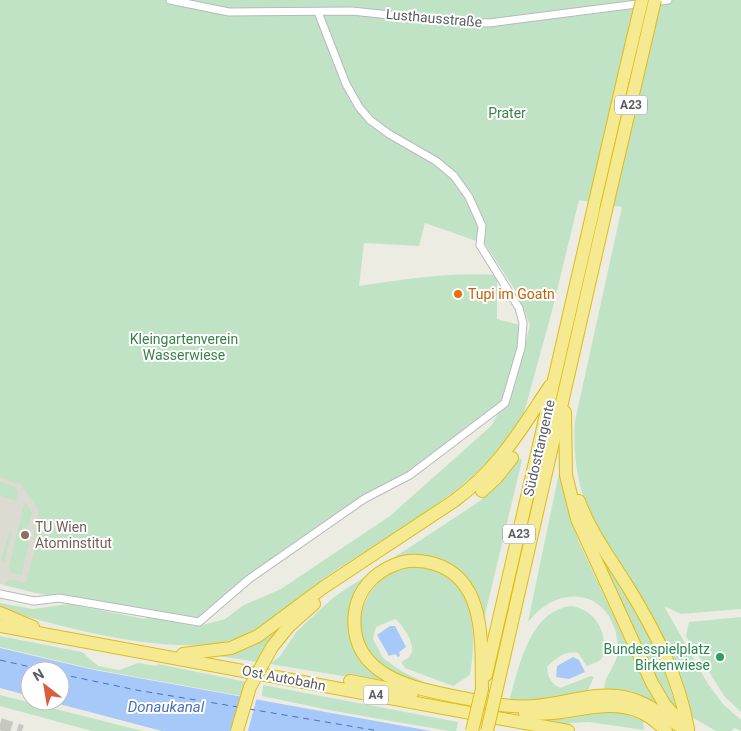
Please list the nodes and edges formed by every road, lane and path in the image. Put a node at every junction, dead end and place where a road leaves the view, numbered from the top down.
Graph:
1 (170, 0) edge
2 (642, 0) edge
3 (656, 0) edge
4 (668, 0) edge
5 (318, 12) junction
6 (555, 379) junction
7 (565, 392) junction
8 (568, 462) junction
9 (0, 594) edge
10 (0, 613) edge
11 (0, 626) edge
12 (45, 633) junction
13 (168, 655) junction
14 (268, 675) junction
15 (482, 689) junction
16 (237, 731) edge
17 (472, 731) edge
18 (487, 731) edge
19 (568, 731) edge
20 (666, 731) edge
21 (687, 731) edge

1 - 5 street, Lusthausstraße
2 - 6 highway, Südosttangente / A23, bridge
3 - 7 highway, Südosttangente / A23, bridge
4 - 5 street, Lusthausstraße
5 - 9 street
6 - 13 highway
6 - 15 highway, Südosttangente / A23
6 - 16 highway, bridge
7 - 8 highway
7 - 18 highway, Südosttangente / A23, bridge
8 - 21 highway
8 - 21 highway
10 - 12 highway
11 - 12 highway, Ost Autobahn / A4
12 - 13 highway, Ost Autobahn / A4
13 - 14 highway, Ost Autobahn / A4
14 - 19 highway, Ost Autobahn / A4
14 - 20 highway
15 - 17 highway, A23, bridge
15 - 21 highway

